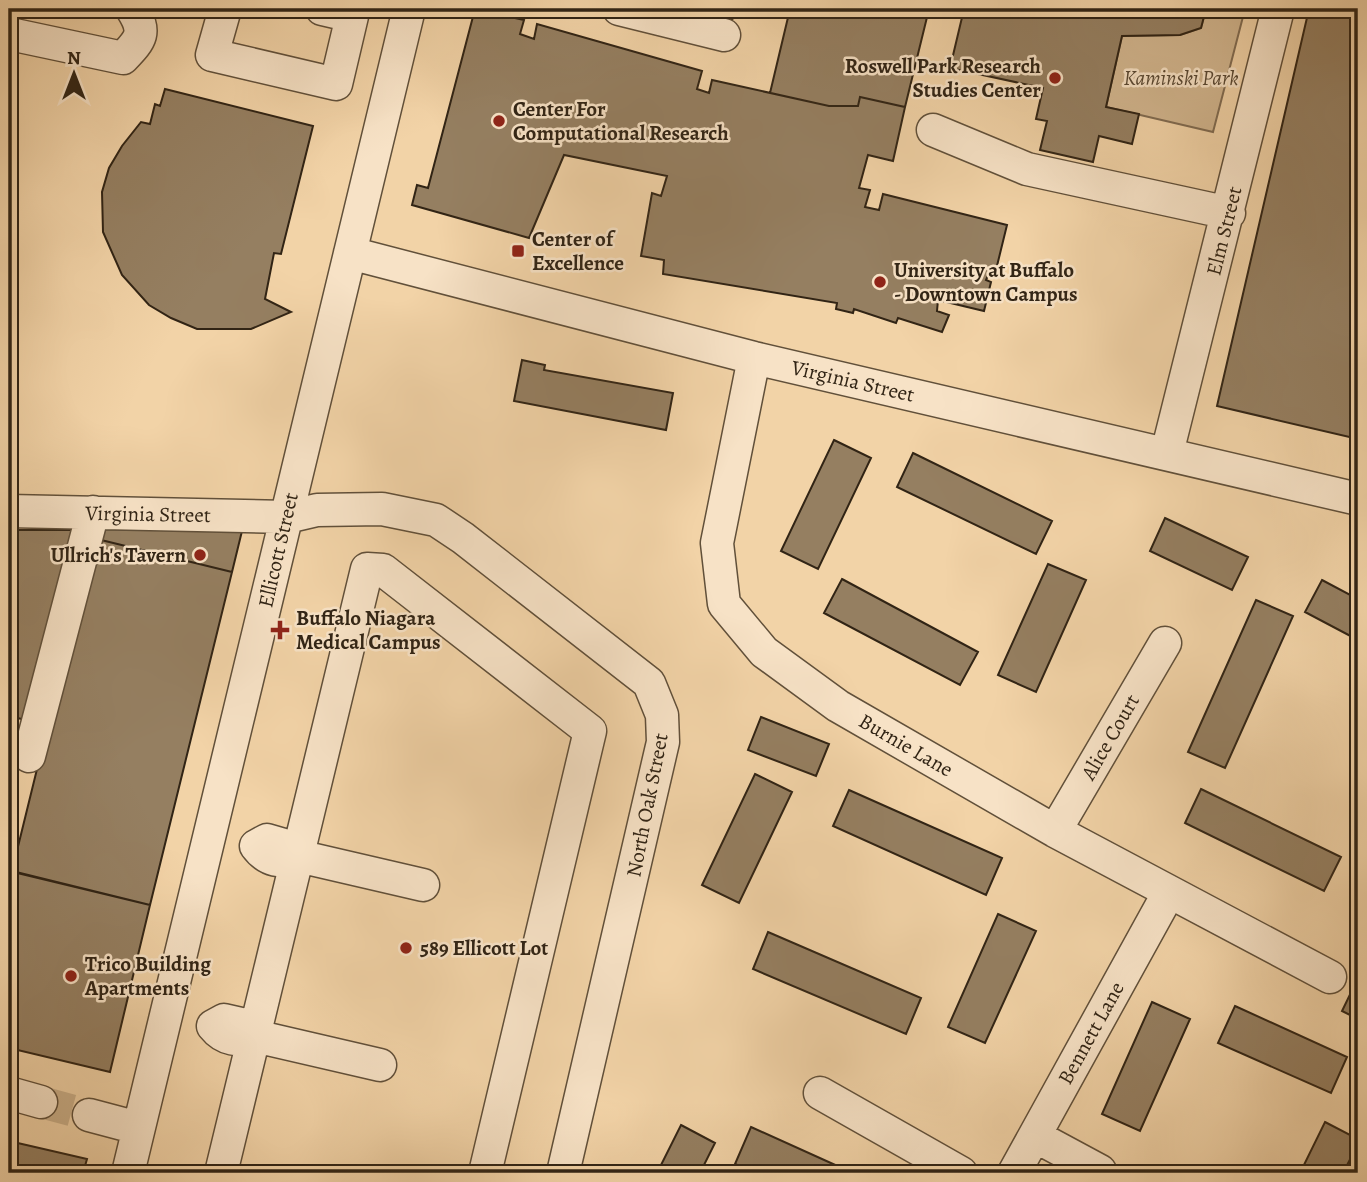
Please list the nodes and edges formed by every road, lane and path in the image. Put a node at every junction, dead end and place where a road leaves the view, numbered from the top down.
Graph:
1 (132, 9) edge
2 (225, 9) edge
3 (322, 9) edge
4 (409, 9) edge
5 (619, 9) edge
6 (1278, 9) edge
7 (12, 27) edge
8 (724, 35) dead end
9 (933, 130) dead end
10 (1229, 213) junction
11 (350, 253) junction
12 (754, 358) junction
13 (1167, 453) junction
14 (1358, 499) edge
15 (9, 511) edge
16 (93, 512) junction
17 (287, 517) junction
18 (1165, 643) dead end
19 (29, 756) dead end
20 (1055, 831) junction
21 (210, 836) junction
22 (298, 856) junction
23 (423, 885) dead end
24 (1168, 894) junction
25 (1330, 977) dead end
26 (166, 1015) junction
27 (255, 1036) junction
28 (380, 1065) dead end
29 (9, 1093) edge
30 (820, 1093) dead end
31 (41, 1102) tunnel mouth
32 (89, 1115) tunnel mouth
33 (138, 1128) junction
34 (1035, 1136) junction
35 (1100, 1171) dead end
36 (128, 1173) edge
37 (221, 1173) edge
38 (485, 1173) edge
39 (563, 1173) edge
40 (961, 1173) edge
41 (1014, 1173) edge

1 - 7 street
2 - 3 street
4 - 11 street, Ellicott Street
5 - 8 street
6 - 10 street, Elm Street
9 - 10 street
10 - 13 street, Elm Street
11 - 12 street, Virginia Street
11 - 17 street, Ellicott Street
12 - 13 street, Virginia Street
12 - 20 street, Burnie Lane
13 - 14 street, Virginia Street
15 - 16 street, Virginia Street
16 - 17 street, Virginia Street
16 - 19 street
17 - 21 street, Ellicott Street
17 - 39 street, North Oak Street
18 - 20 street, Alice Court
20 - 24 street, Burnie Lane
21 - 22 street
21 - 26 street, Ellicott Street
22 - 23 street
22 - 27 street
22 - 38 street
24 - 25 street, Burnie Lane
24 - 34 street, Bennett Lane
26 - 27 street
26 - 33 street, Ellicott Street
27 - 28 street
27 - 37 street
29 - 31 street
30 - 40 street
32 - 33 street
33 - 36 street, Ellicott Street
34 - 35 street
34 - 41 street, Bennett Lane

